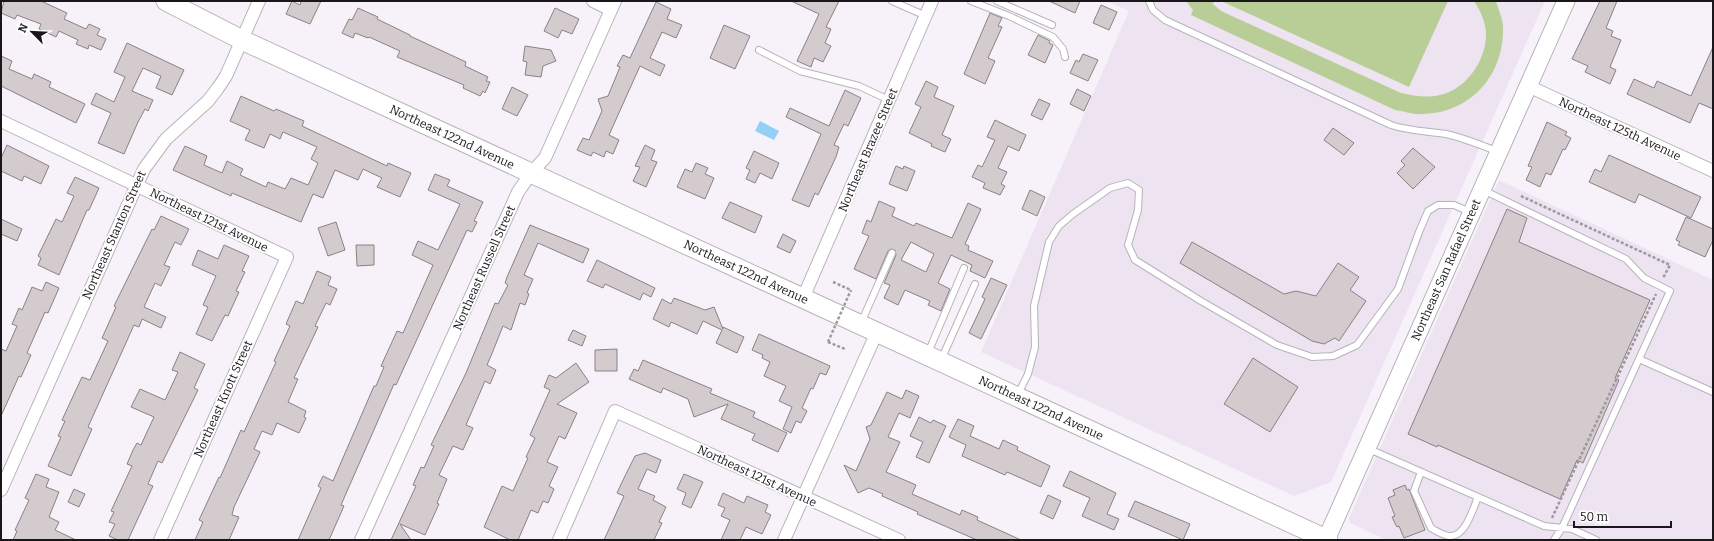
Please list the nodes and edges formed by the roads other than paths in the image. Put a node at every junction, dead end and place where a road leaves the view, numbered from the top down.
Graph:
1 (166, 1) edge
2 (259, 1) edge
3 (593, 1) edge
4 (892, 1) edge
5 (932, 1) edge
6 (971, 1) edge
7 (997, 1) edge
8 (1149, 1) edge
9 (1566, 1) edge
10 (613, 5) edge
11 (926, 16) junction
12 (1052, 26) dead end
13 (242, 40) junction
14 (759, 50) dead end
15 (1065, 57) dead end
16 (1528, 86) junction
17 (889, 100) junction
18 (1, 122) edge
19 (1499, 152) junction
20 (1713, 171) edge
21 (531, 173) junction
22 (136, 184) junction
23 (1482, 190) junction
24 (1472, 212) junction
25 (892, 253) dead end
26 (287, 257) joint
27 (964, 268) dead end
28 (975, 284) dead end
29 (803, 298) junction
30 (869, 329) junction
31 (934, 359) junction
32 (1639, 359) junction
33 (1713, 392) edge
34 (1017, 397) junction
35 (1367, 448) junction
36 (1421, 472) junction
37 (1, 490) edge
38 (803, 497) junction
39 (1478, 497) junction
40 (1562, 528) junction
41 (160, 540) edge
42 (360, 540) edge
43 (559, 540) edge
44 (784, 540) edge
45 (899, 540) edge
46 (1327, 540) edge
47 (1554, 540) edge
48 (1596, 540) edge

1 - 13 main road, Northeast 122nd Avenue
2 - 13 street, Northeast Stanton Street
3 - 10 street
4 - 11 lane
5 - 11 street, Northeast Brazee Street
6 - 15 lane
7 - 12 lane
8 - 19 lane
9 - 16 street, Northeast San Rafael Street
10 - 21 street, Northeast Russell Street
11 - 17 street, Northeast Brazee Street
13 - 21 main road, Northeast 122nd Avenue
13 - 22 street, Northeast Stanton Street
14 - 17 lane
16 - 19 street, Northeast San Rafael Street
16 - 20 street, Northeast 125th Avenue
17 - 29 street, Northeast Brazee Street
18 - 22 street, Northeast 121st Avenue
19 - 23 street, Northeast San Rafael Street
21 - 29 main road, Northeast 122nd Avenue
21 - 42 street, Northeast Russell Street
22 - 26 street, Northeast 121st Avenue
22 - 37 street, Northeast Stanton Street
23 - 24 street, Northeast San Rafael Street
23 - 32 lane
24 - 34 lane
24 - 35 street, Northeast San Rafael Street
25 - 30 lane
26 - 41 street, Northeast Knott Street
27 - 31 lane
28 - 31 lane
29 - 30 main road, Northeast 122nd Avenue
30 - 31 main road, Northeast 122nd Avenue
30 - 38 street
31 - 34 main road, Northeast 122nd Avenue
32 - 33 lane
32 - 40 lane
34 - 46 main road, Northeast 122nd Avenue
35 - 36 lane
35 - 46 street, Northeast San Rafael Street
36 - 39 lane
36 - 39 lane
38 - 43 street, Northeast 121st Avenue
38 - 44 street
38 - 45 street, Northeast 121st Avenue
39 - 40 lane
40 - 47 lane
40 - 48 lane

